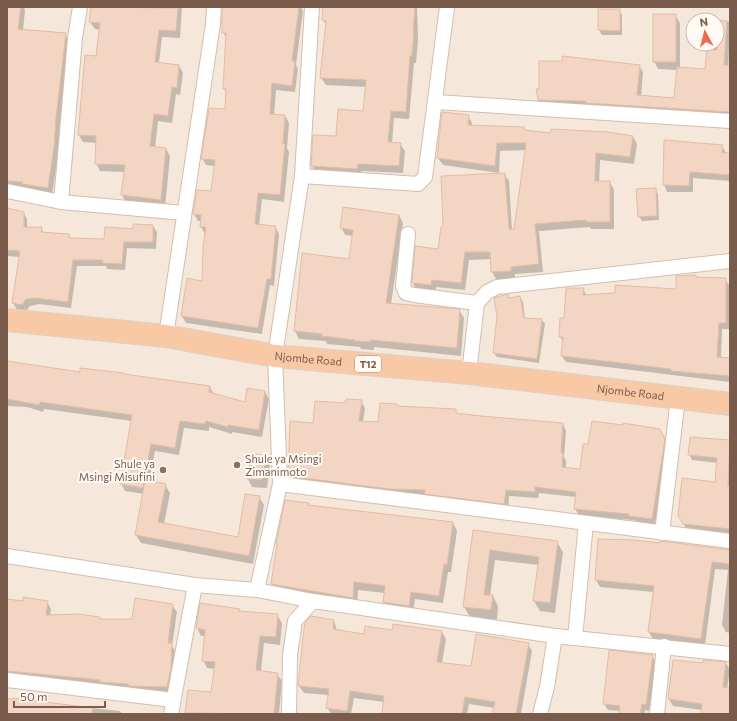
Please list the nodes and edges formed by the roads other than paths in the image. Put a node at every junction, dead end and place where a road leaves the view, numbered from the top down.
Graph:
1 (80, 7) edge
2 (214, 7) edge
3 (312, 7) edge
4 (447, 7) edge
5 (436, 102) junction
6 (730, 121) edge
7 (302, 176) junction
8 (7, 191) edge
9 (61, 202) junction
10 (184, 213) junction
11 (408, 234) dead end
12 (730, 261) edge
13 (477, 303) junction
14 (7, 320) edge
15 (166, 336) junction
16 (275, 356) junction
17 (469, 373) junction
18 (678, 398) junction
19 (730, 404) edge
20 (280, 484) junction
21 (586, 523) junction
22 (662, 533) junction
23 (730, 541) edge
24 (7, 556) edge
25 (195, 585) junction
26 (257, 590) junction
27 (313, 601) junction
28 (555, 636) junction
29 (575, 638) junction
30 (664, 646) junction
31 (730, 654) edge
32 (7, 680) edge
33 (173, 700) junction
34 (171, 714) edge
35 (291, 714) edge
36 (540, 714) edge
37 (657, 714) edge

1 - 9 street
2 - 10 street
3 - 7 street
4 - 5 street
5 - 6 street
5 - 7 street
7 - 16 street
8 - 9 street
9 - 10 street
10 - 15 street
11 - 13 street
12 - 13 street
13 - 17 street
14 - 15 highway, Njombe Road / T12
15 - 16 highway, Njombe Road / T12
16 - 17 highway, Njombe Road / T12
16 - 20 street
17 - 18 highway, Njombe Road / T12
18 - 19 highway, Njombe Road / T12
18 - 22 street
20 - 21 street
20 - 26 street
21 - 22 street
21 - 29 street
22 - 23 street
24 - 25 street
25 - 26 street
25 - 33 street
26 - 27 street
27 - 28 street
27 - 35 street
28 - 29 street
28 - 36 street
29 - 30 street
30 - 31 street
30 - 37 street
32 - 33 street
33 - 34 street

